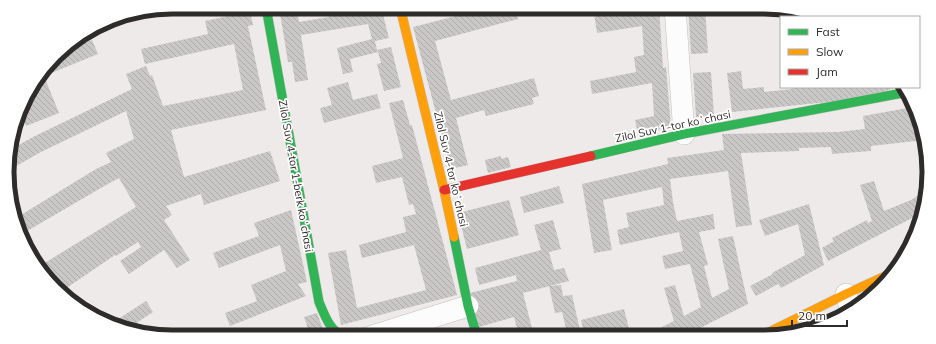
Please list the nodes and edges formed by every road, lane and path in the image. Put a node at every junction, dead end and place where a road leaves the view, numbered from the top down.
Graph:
1 (267, 14) edge
2 (402, 14) edge
3 (675, 14) edge
4 (901, 93) edge
5 (684, 134) junction
6 (444, 190) junction
7 (877, 283) edge
8 (848, 302) edge
9 (468, 306) junction
10 (335, 330) edge
11 (390, 330) edge
12 (475, 330) edge
13 (777, 330) edge

1 - 10 street, Zilol Suv 4-tor 1-berk koʻchasi
2 - 6 street, Zilol Suv 4-tor koʻchasi
3 - 5 street
4 - 5 street, Zilol Suv 1-tor koʻchasi
5 - 6 street, Zilol Suv 1-tor koʻchasi
6 - 9 street, Zilol Suv 4-tor koʻchasi
7 - 8 street
8 - 13 street
9 - 11 street
9 - 12 street, Zilol Suv 4-tor koʻchasi

